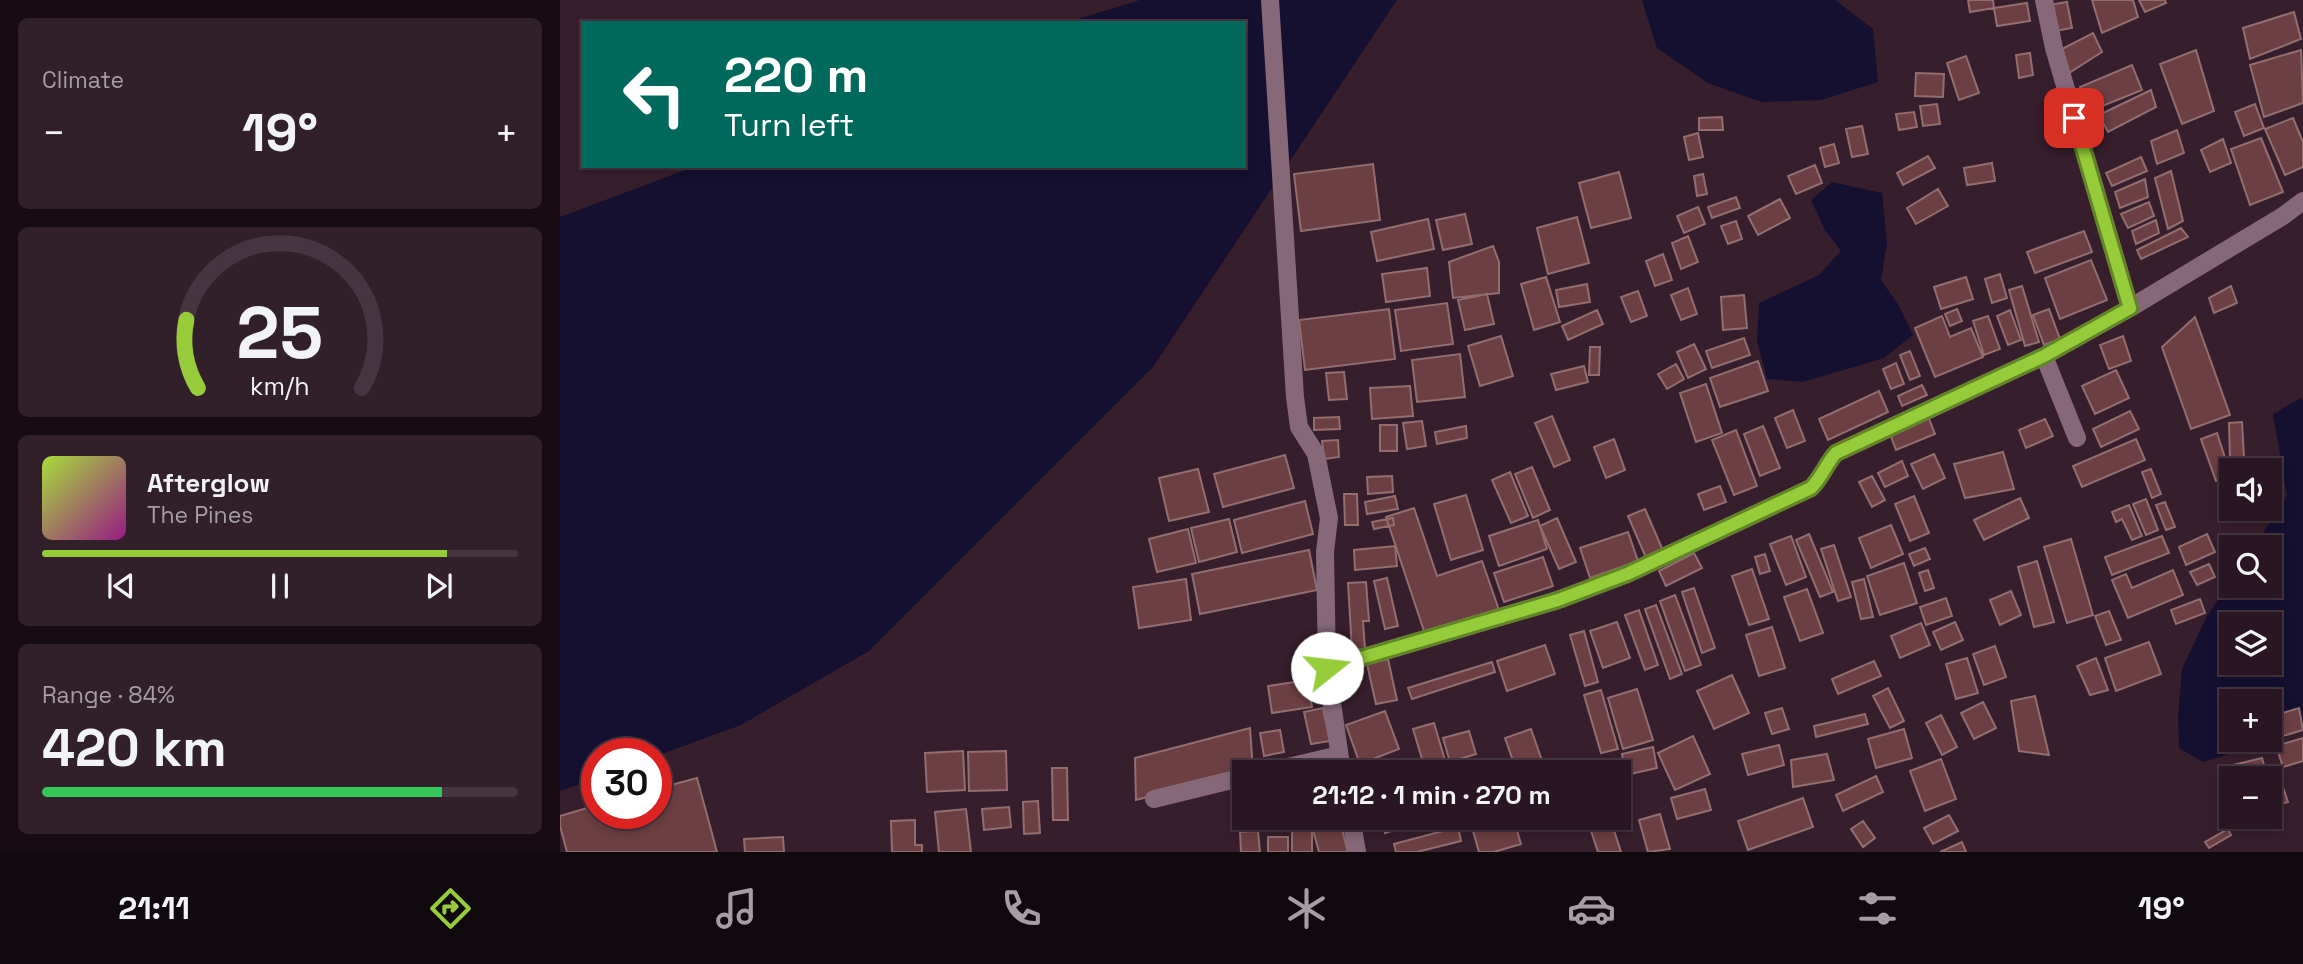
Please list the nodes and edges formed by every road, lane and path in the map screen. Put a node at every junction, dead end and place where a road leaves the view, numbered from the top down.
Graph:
1 (1270, 0) edge
2 (2044, 0) edge
3 (2303, 201) edge
4 (2130, 308) junction
5 (2044, 356) junction
6 (2077, 438) dead end
7 (1327, 668) junction
8 (1341, 760) edge
9 (1232, 780) edge
10 (1154, 799) dead end
11 (1353, 830) edge
12 (1357, 852) edge

1 - 7 street
2 - 4 street
3 - 4 street
4 - 5 street
5 - 6 street
5 - 7 street
7 - 8 street
9 - 10 street
11 - 12 street

